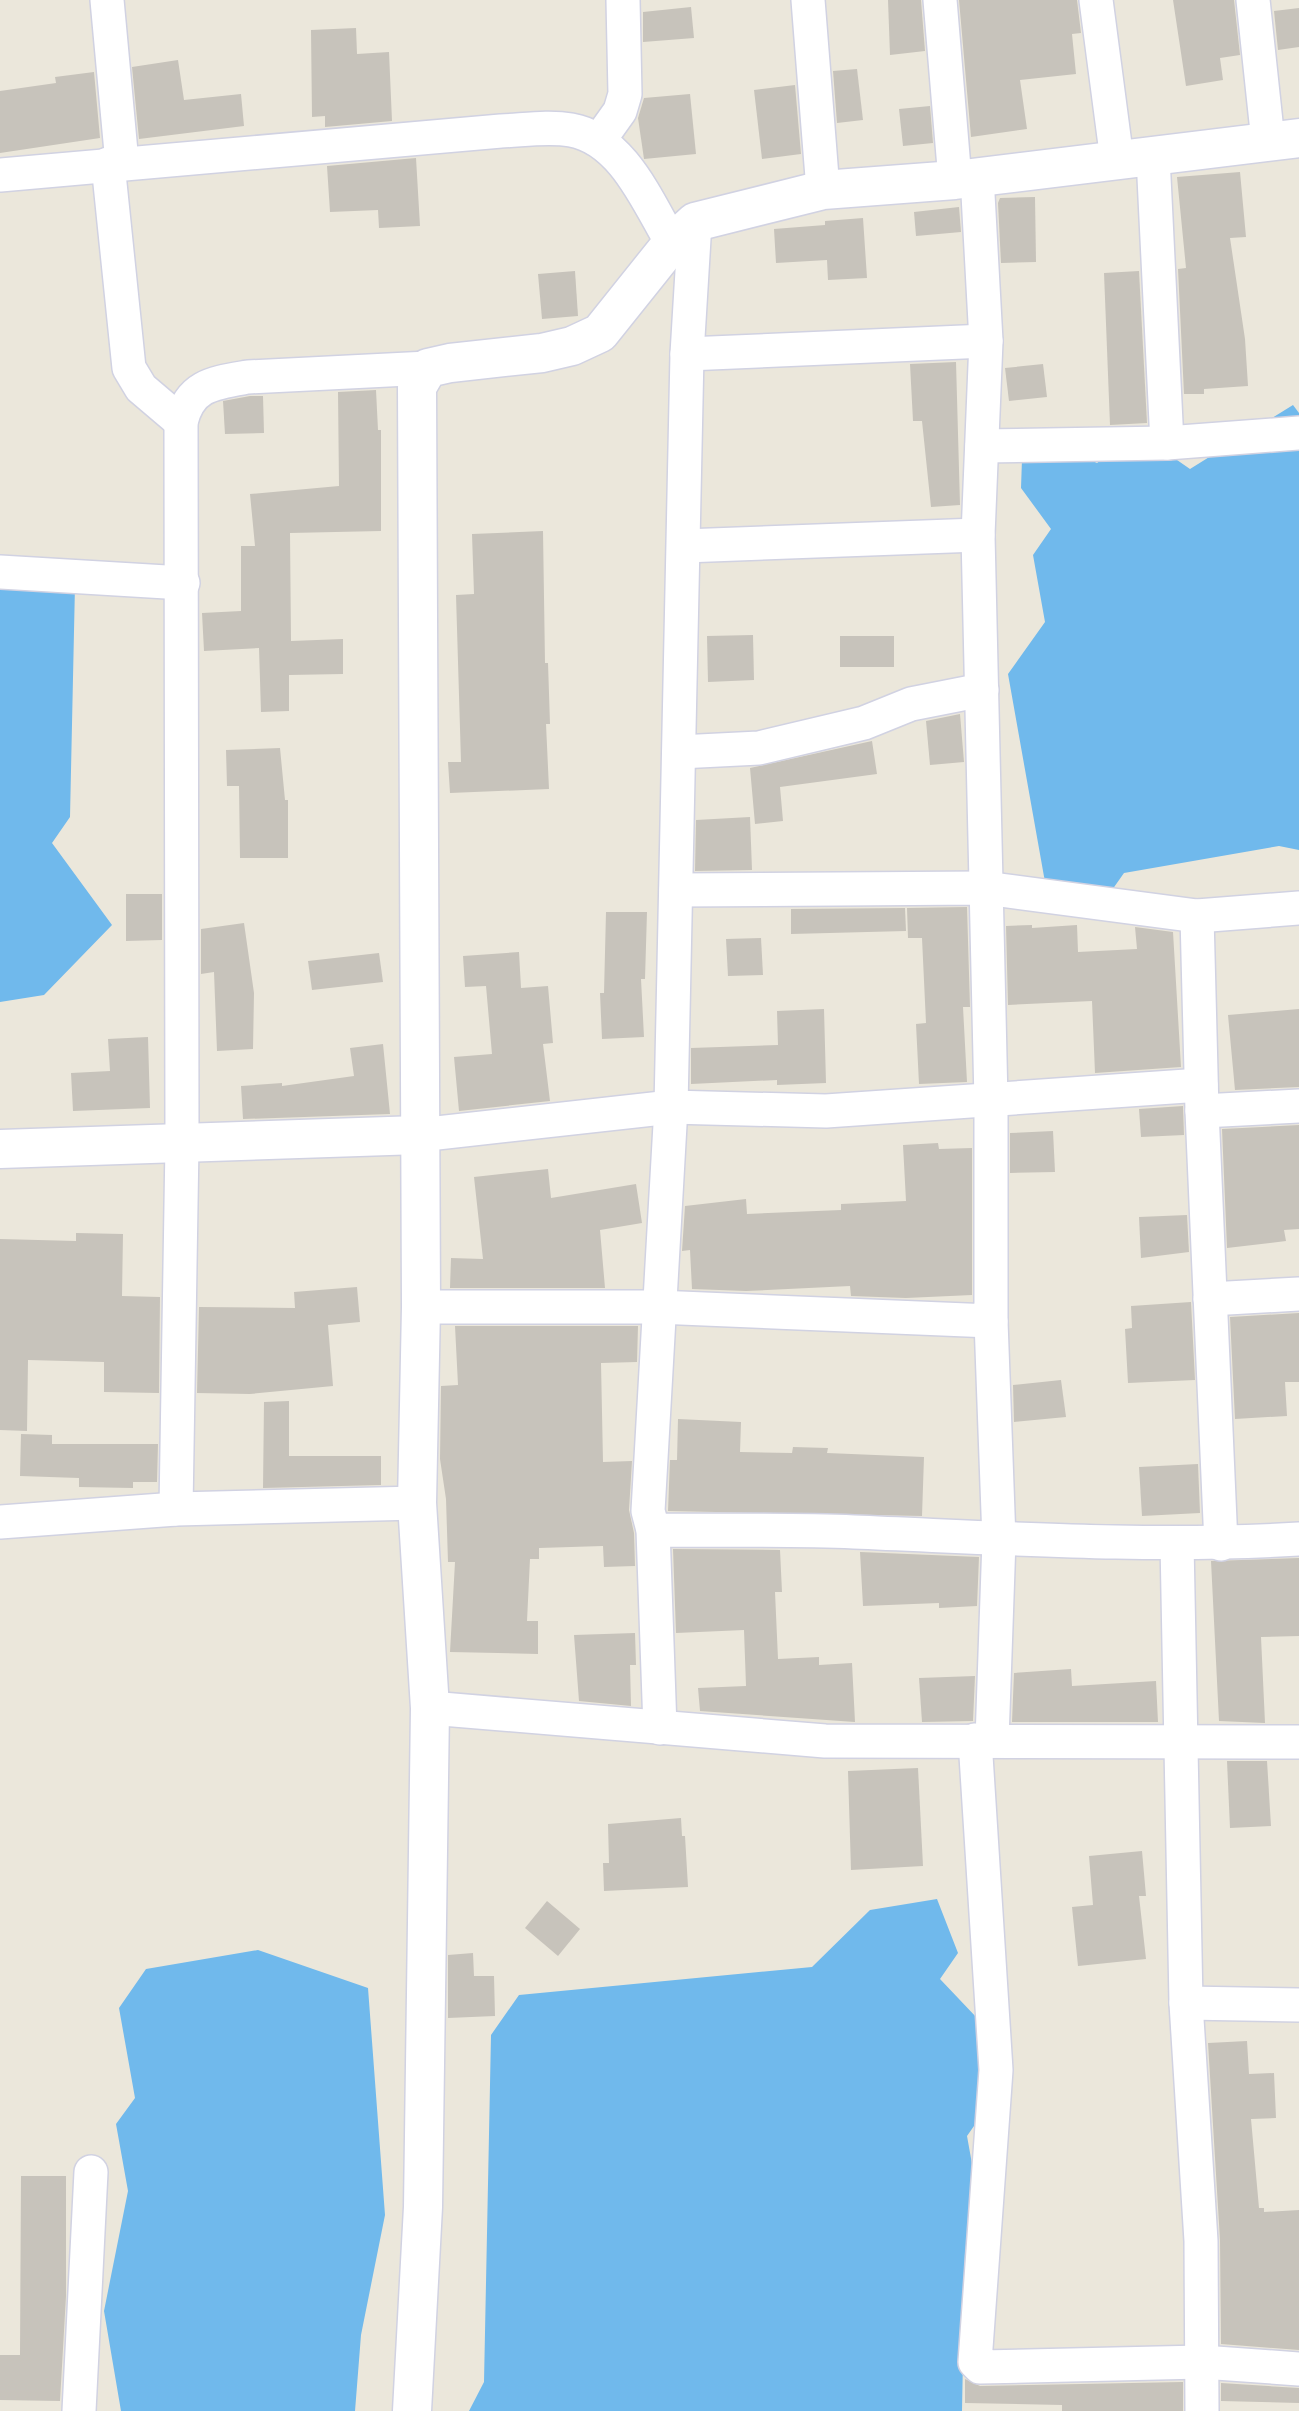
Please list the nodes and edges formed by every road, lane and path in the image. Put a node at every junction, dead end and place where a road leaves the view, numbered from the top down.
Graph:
1 (107, 0) edge
2 (623, 0) edge
3 (808, 0) edge
4 (940, 0) edge
5 (1096, 0) edge
6 (1253, 0) edge
7 (600, 139) junction
8 (1284, 140) edge
9 (1135, 159) junction
10 (115, 164) junction
11 (0, 174) edge
12 (966, 178) junction
13 (823, 190) junction
14 (683, 232) junction
15 (986, 341) junction
16 (687, 354) junction
17 (428, 368) junction
18 (181, 422) junction
19 (1299, 433) edge
20 (1167, 443) junction
21 (982, 446) junction
22 (978, 535) junction
23 (684, 546) junction
24 (0, 572) edge
25 (183, 583) junction
26 (982, 691) junction
27 (680, 752) junction
28 (985, 888) junction
29 (676, 890) junction
30 (1299, 908) edge
31 (1197, 916) junction
32 (1201, 1098) junction
33 (991, 1101) junction
34 (1299, 1106) edge
35 (671, 1107) junction
36 (419, 1135) junction
37 (182, 1144) junction
38 (0, 1149) edge
39 (1299, 1294) edge
40 (1210, 1299) junction
41 (421, 1307) junction
42 (657, 1307) junction
43 (991, 1321) junction
44 (417, 1503) junction
45 (176, 1509) junction
46 (0, 1522) edge
47 (653, 1530) junction
48 (1299, 1539) edge
49 (999, 1540) junction
50 (1177, 1543) junction
51 (1221, 1544) junction
52 (430, 1708) junction
53 (660, 1728) junction
54 (984, 1740) junction
55 (1299, 1742) edge
56 (1181, 1743) junction
57 (1186, 2003) junction
58 (1299, 2005) edge
59 (91, 2172) dead end
60 (1202, 2362) junction
61 (1299, 2369) edge
62 (79, 2411) edge
63 (412, 2411) edge
64 (1202, 2411) edge

1 - 10 street
2 - 7 street
3 - 13 street
4 - 12 street
5 - 9 street
6 - 8 street
7 - 10 street
7 - 14 street
8 - 9 street
9 - 12 street
9 - 20 street
10 - 11 street
10 - 18 street
12 - 13 street
12 - 15 street
13 - 14 street
14 - 16 street
14 - 17 street
15 - 16 street
15 - 21 street
16 - 23 street
17 - 18 street
17 - 36 street
18 - 25 street
19 - 20 street
20 - 21 street
21 - 22 street
22 - 23 street
22 - 26 street
23 - 27 street
24 - 25 street
25 - 37 street
26 - 27 street
26 - 28 street
27 - 29 street
28 - 29 street
28 - 31 street
28 - 33 street
29 - 35 street
30 - 31 street
31 - 32 street
32 - 33 street
32 - 34 street
32 - 40 street
33 - 35 street
33 - 43 street
35 - 36 street
35 - 42 street
36 - 37 street
36 - 41 street
37 - 38 street
37 - 45 street
39 - 40 street
40 - 51 street
41 - 42 street
41 - 44 street
42 - 43 street
42 - 47 street
43 - 49 street
44 - 45 street
44 - 52 street
45 - 46 street
47 - 49 street
47 - 53 street
48 - 51 street
49 - 50 street
49 - 54 street
50 - 51 street
50 - 56 street
52 - 53 street
52 - 63 street
53 - 54 street
54 - 56 street
54 - 60 street
55 - 56 street
56 - 57 street
57 - 58 street
57 - 60 street
59 - 62 street
60 - 61 street
60 - 64 street

